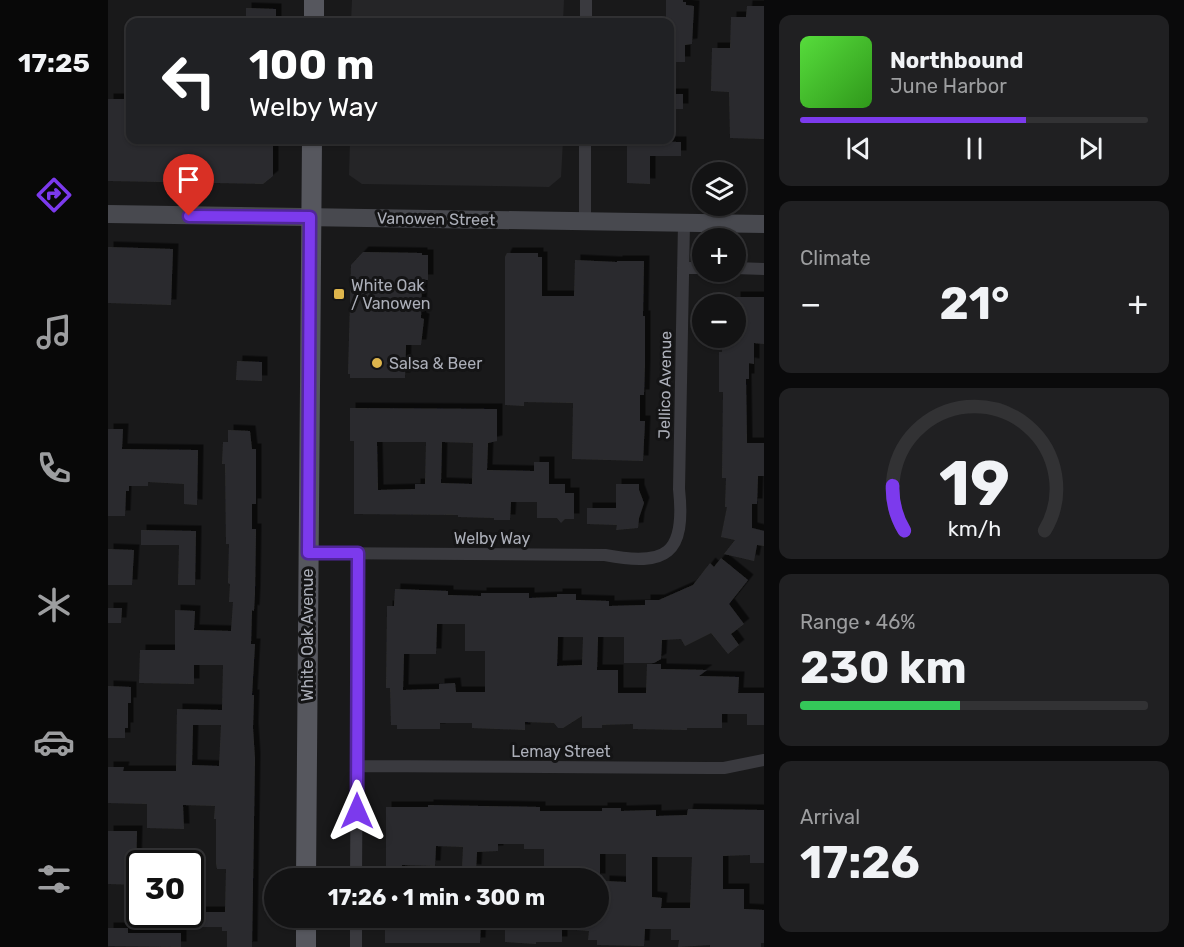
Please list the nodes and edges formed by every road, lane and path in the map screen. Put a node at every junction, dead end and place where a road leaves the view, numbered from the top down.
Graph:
1 (314, 0) edge
2 (586, 0) edge
3 (314, 18) edge
4 (586, 18) edge
5 (312, 144) edge
6 (585, 144) edge
7 (108, 214) edge
8 (310, 217) junction
9 (585, 221) junction
10 (684, 223) junction
11 (764, 224) edge
12 (683, 268) junction
13 (692, 268) edge
14 (746, 268) edge
15 (764, 269) edge
16 (672, 547) joint
17 (308, 553) junction
18 (358, 553) junction
19 (764, 760) edge
20 (357, 766) junction
21 (306, 868) edge
22 (356, 868) edge
23 (306, 928) edge
24 (356, 928) edge
25 (306, 947) edge
26 (356, 947) edge

1 - 3 main road
2 - 4 street
5 - 8 main road, White Oak Avenue
6 - 9 street
7 - 8 main road, Vanowen Street
8 - 9 main road, Vanowen Street
8 - 17 main road, White Oak Avenue
9 - 10 main road, Vanowen Street
10 - 11 main road, Vanowen Street
10 - 12 street, Jellico Avenue
12 - 13 street
12 - 16 street, Jellico Avenue
14 - 15 street
16 - 18 street, Welby Way
17 - 18 street, Welby Way
17 - 21 main road, White Oak Avenue
18 - 20 street
19 - 20 street, Lemay Street
20 - 22 street
23 - 25 main road
24 - 26 street

